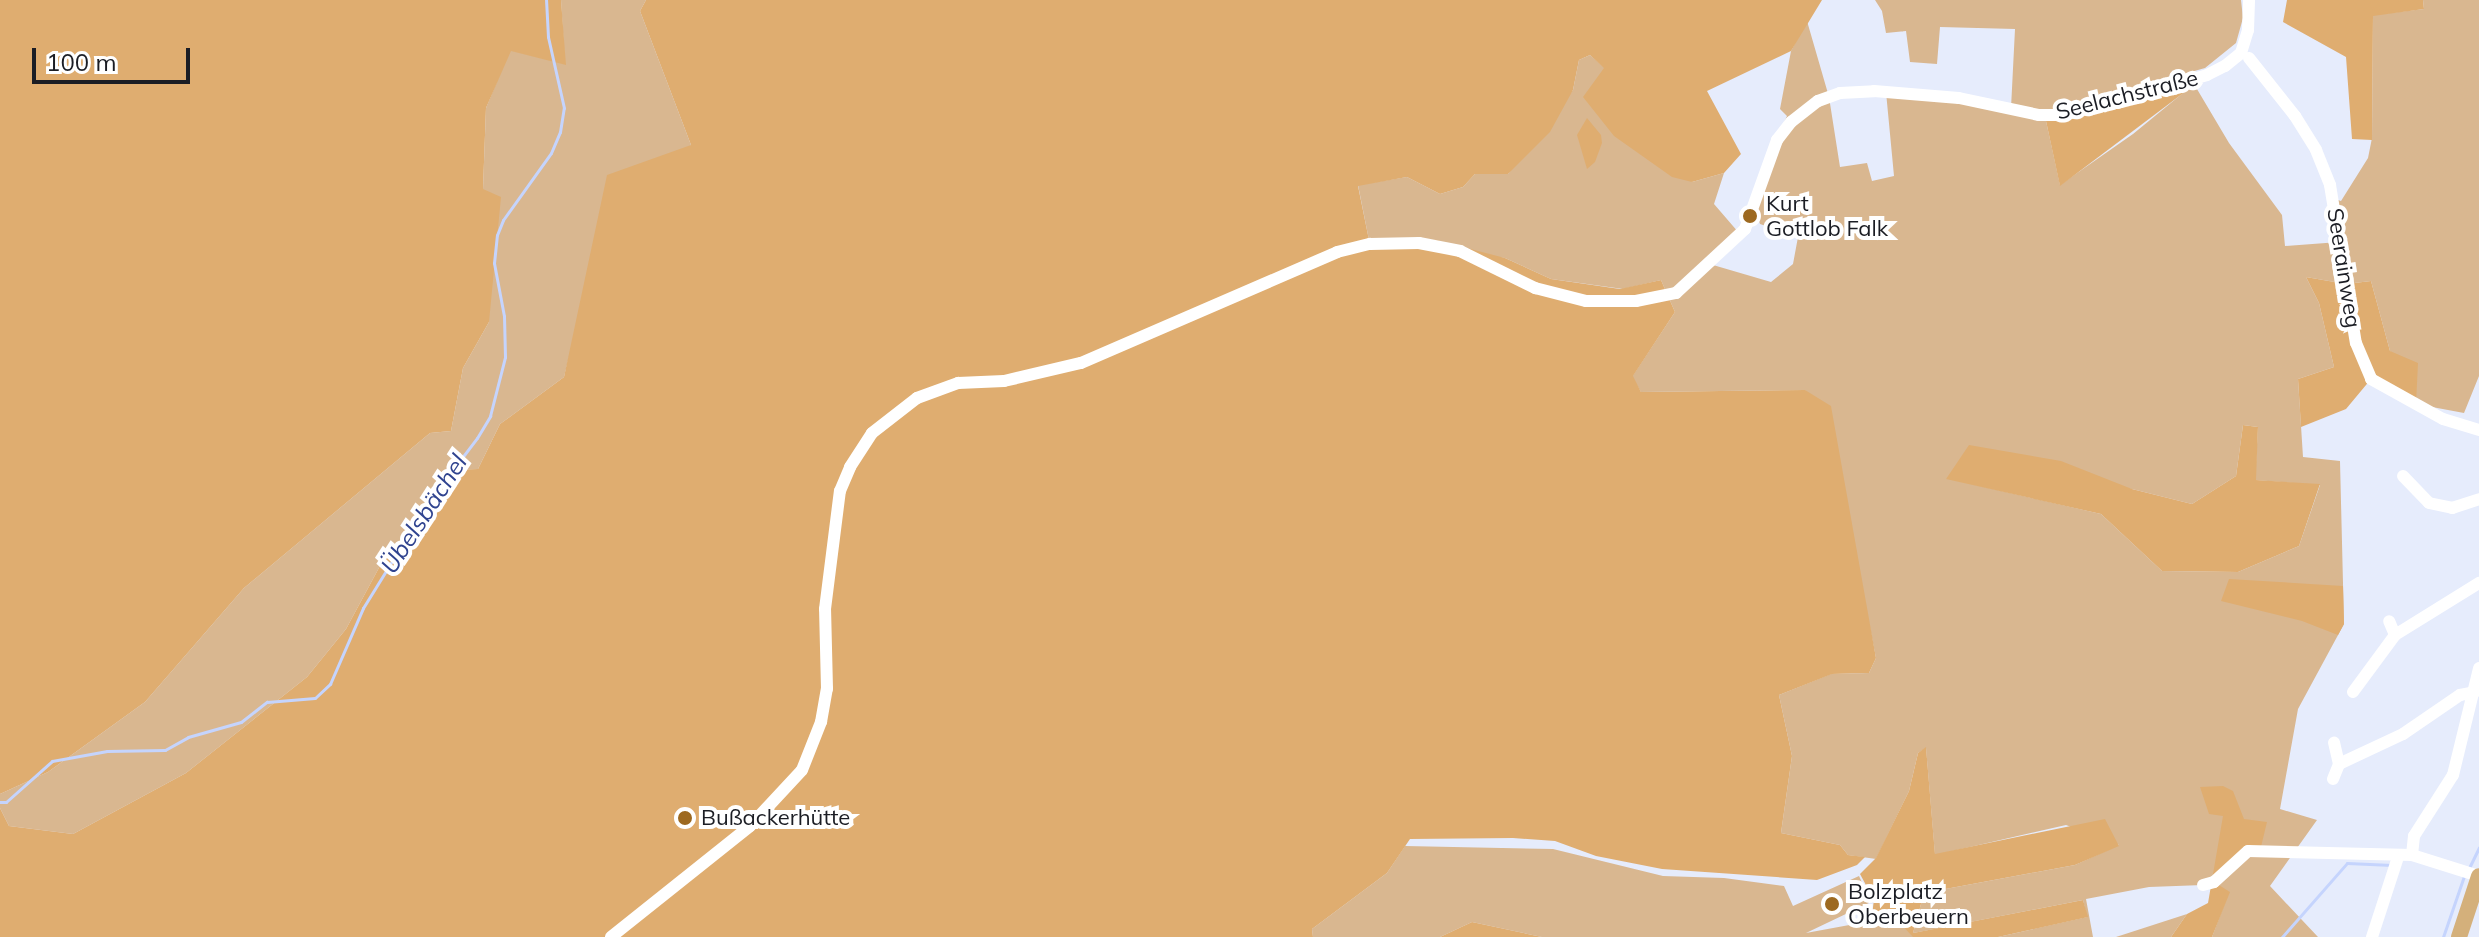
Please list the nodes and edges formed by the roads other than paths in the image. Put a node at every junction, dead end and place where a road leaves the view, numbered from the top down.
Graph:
1 (2249, 0) edge
2 (2249, 58) dead end
3 (2479, 430) edge
4 (2403, 476) dead end
5 (2479, 499) edge
6 (2479, 583) edge
7 (2389, 621) dead end
8 (2395, 635) junction
9 (2479, 668) edge
10 (2353, 692) dead end
11 (2475, 692) junction
12 (2334, 743) dead end
13 (2339, 764) junction
14 (2333, 779) dead end
15 (2412, 855) junction
16 (2398, 857) junction
17 (2472, 880) edge
18 (2203, 885) dead end
19 (611, 937) edge
20 (2372, 937) edge
21 (2459, 937) edge

1 - 19 street, Seelachstraße
2 - 3 street, Seerainweg
4 - 5 street
6 - 8 street
7 - 8 street
8 - 10 street
9 - 11 street
11 - 13 street
11 - 15 street
12 - 13 street
13 - 14 street
15 - 16 street
15 - 17 street
16 - 18 street
16 - 20 street
17 - 21 main road

